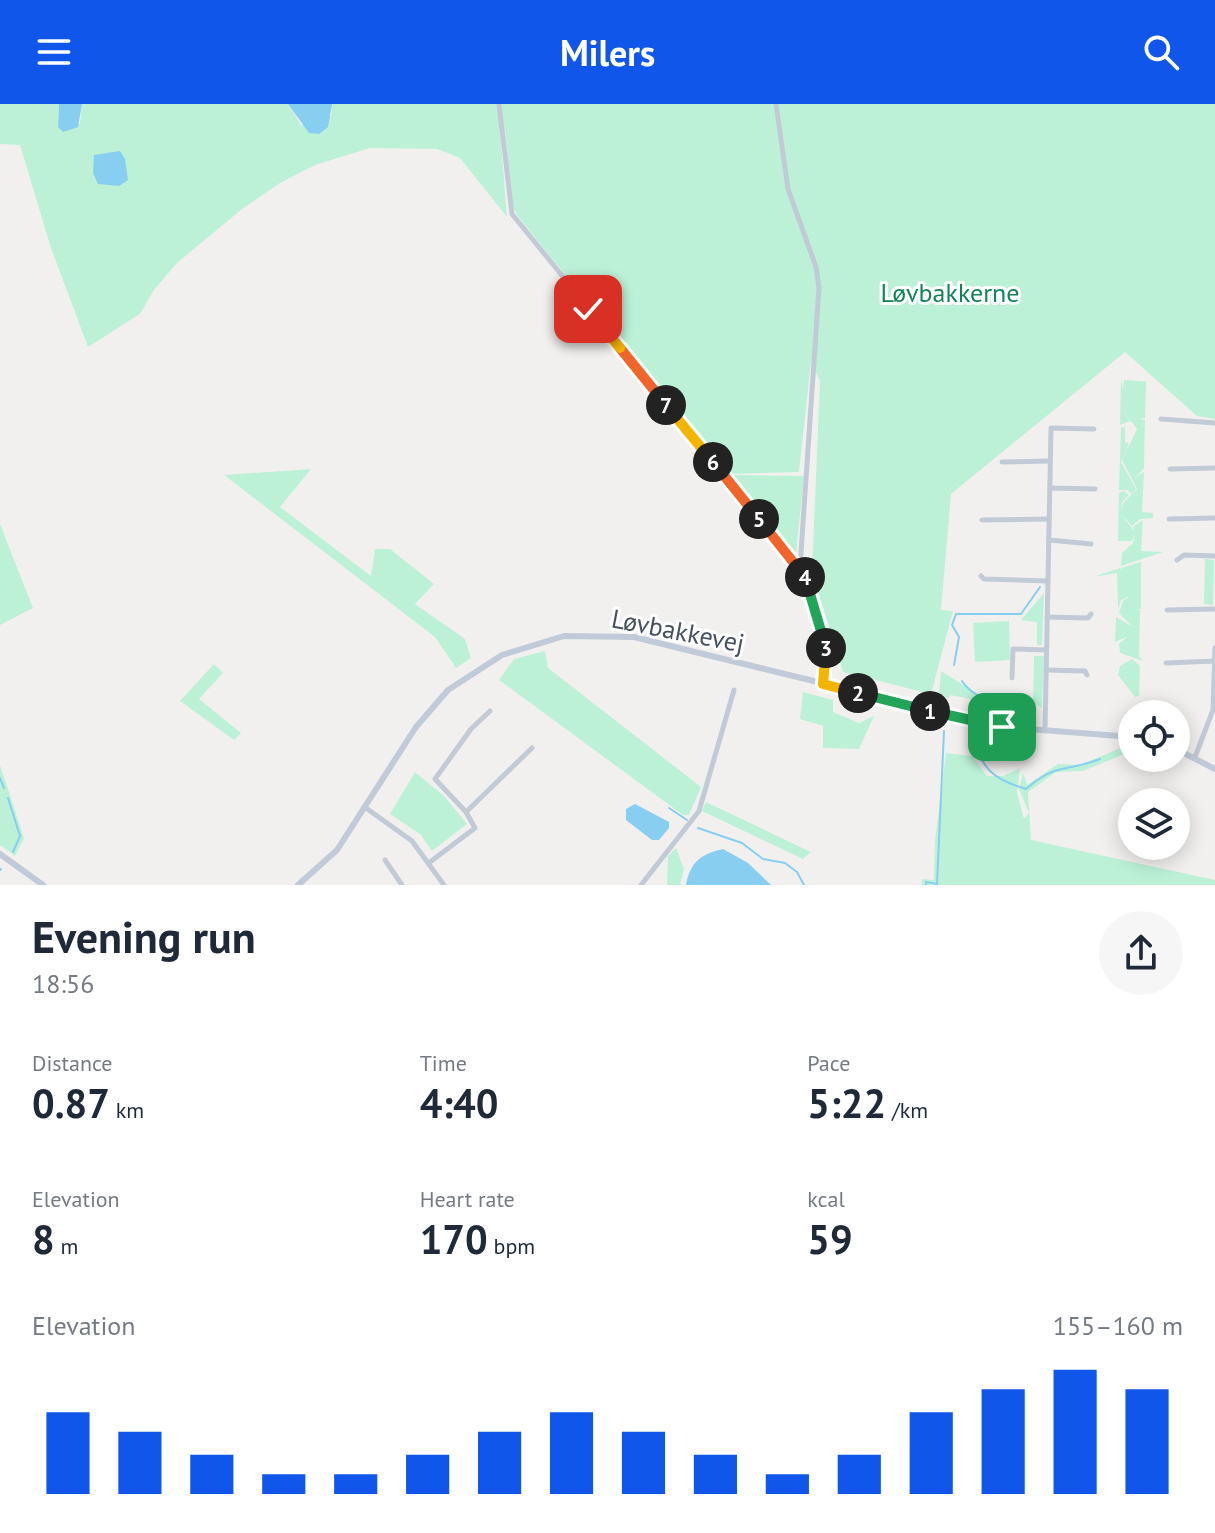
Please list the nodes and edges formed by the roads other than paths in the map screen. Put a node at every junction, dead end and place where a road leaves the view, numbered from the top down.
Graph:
1 (499, 104) edge
2 (776, 104) edge
3 (1161, 419) dead end
4 (1215, 423) edge
5 (1094, 429) dead end
6 (1050, 461) junction
7 (1002, 462) dead end
8 (1215, 468) edge
9 (1170, 469) dead end
10 (1050, 488) junction
11 (1095, 489) dead end
12 (1215, 518) edge
13 (1049, 519) junction
14 (1169, 519) dead end
15 (982, 520) dead end
16 (1049, 540) junction
17 (1091, 544) dead end
18 (1215, 556) edge
19 (1177, 560) dead end
20 (800, 568) junction
21 (981, 576) dead end
22 (1048, 581) junction
23 (1215, 609) edge
24 (1167, 610) dead end
25 (1091, 614) dead end
26 (1047, 617) junction
27 (1215, 648) edge
28 (1046, 650) junction
29 (1215, 661) edge
30 (1166, 663) dead end
31 (1046, 670) junction
32 (1087, 675) dead end
33 (1012, 678) dead end
34 (823, 684) junction
35 (1215, 689) edge
36 (734, 690) dead end
37 (490, 711) dead end
38 (1045, 732) junction
39 (1118, 736) edge
40 (532, 748) dead end
41 (1190, 755) edge
42 (1195, 757) junction
43 (1215, 769) edge
44 (366, 808) junction
45 (466, 812) junction
46 (0, 854) edge
47 (385, 860) dead end
48 (430, 862) junction
49 (43, 885) edge
50 (298, 885) edge
51 (402, 885) edge
52 (444, 885) edge
53 (641, 885) edge

1 - 20 street
2 - 20 street
3 - 4 street
5 - 6 street
6 - 7 street
6 - 10 street
8 - 9 street
10 - 11 street
10 - 13 street
12 - 14 street
13 - 15 street
13 - 16 street
16 - 17 street
16 - 22 street
18 - 19 street
20 - 34 street
21 - 22 street
22 - 26 street
23 - 24 street
25 - 26 street
26 - 28 street
27 - 29 street
28 - 31 street
28 - 33 street
29 - 30 street
29 - 35 street
31 - 32 street
31 - 38 street
34 - 38 street, Løvbakkevej
34 - 44 street, Løvbakkevej
35 - 42 street
36 - 53 street, Løvbakkevej
37 - 45 street
38 - 39 street, Løvbakkevej
40 - 45 street
41 - 42 street
42 - 43 street
44 - 48 street
44 - 50 street, Løvbakkevej
45 - 48 street
46 - 49 street
47 - 51 street
48 - 52 street

